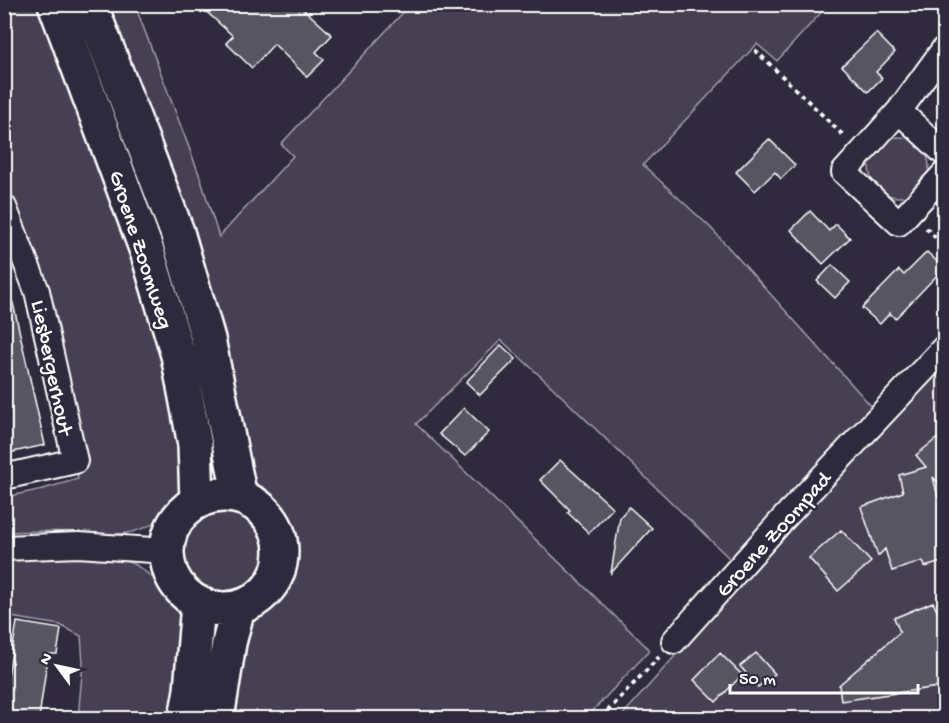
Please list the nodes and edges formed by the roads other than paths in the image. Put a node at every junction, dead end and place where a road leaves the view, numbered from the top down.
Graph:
1 (55, 4) edge
2 (90, 4) edge
3 (945, 49) edge
4 (899, 111) junction
5 (945, 153) edge
6 (945, 174) edge
7 (4, 207) edge
8 (945, 348) edge
9 (4, 477) edge
10 (240, 497) junction
11 (197, 501) junction
12 (4, 548) edge
13 (167, 551) junction
14 (198, 603) junction
15 (238, 608) junction
16 (674, 641) road end
17 (186, 718) edge
18 (217, 718) edge

1 - 11 main road, Groene Zoomweg
2 - 10 main road, Groene Zoomweg
3 - 4 street
4 - 5 street
4 - 6 street
7 - 9 street, Liesbergerhout
8 - 16 street, Groene Zoompad
10 - 11 main road
10 - 15 main road
11 - 13 main road
12 - 13 street
13 - 14 main road
14 - 15 main road
14 - 17 main road
15 - 18 main road

